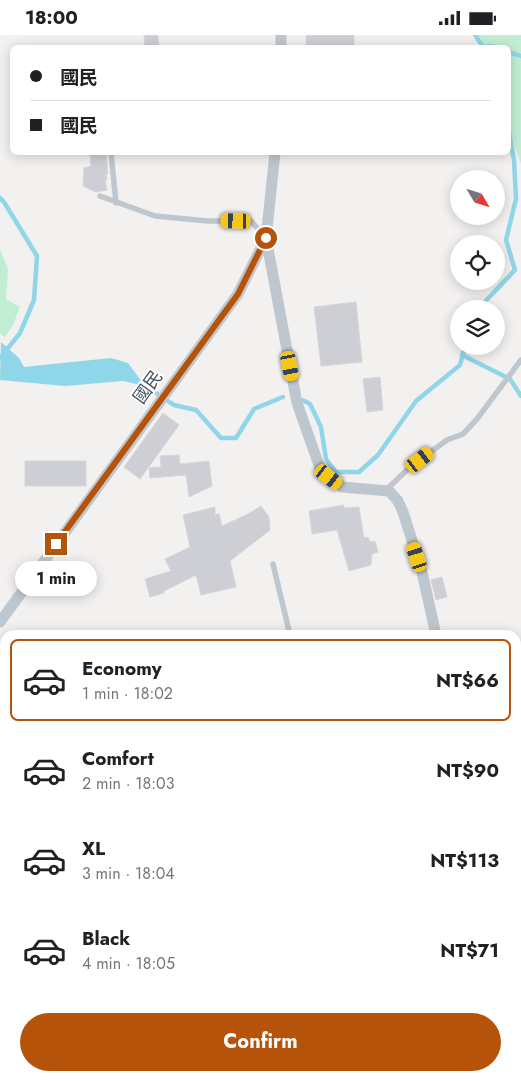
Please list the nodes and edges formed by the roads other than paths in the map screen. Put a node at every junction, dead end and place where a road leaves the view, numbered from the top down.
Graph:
1 (111, 155) edge
2 (275, 155) edge
3 (100, 196) dead end
4 (116, 203) junction
5 (266, 238) junction
6 (521, 360) edge
7 (386, 490) junction
8 (273, 564) dead end
9 (0, 622) edge
10 (289, 630) edge
11 (431, 630) edge

1 - 4 lane
2 - 5 street, 國民
3 - 4 lane
4 - 5 lane
5 - 7 street
5 - 9 street, 國民
6 - 7 lane
7 - 11 street
8 - 10 lane

